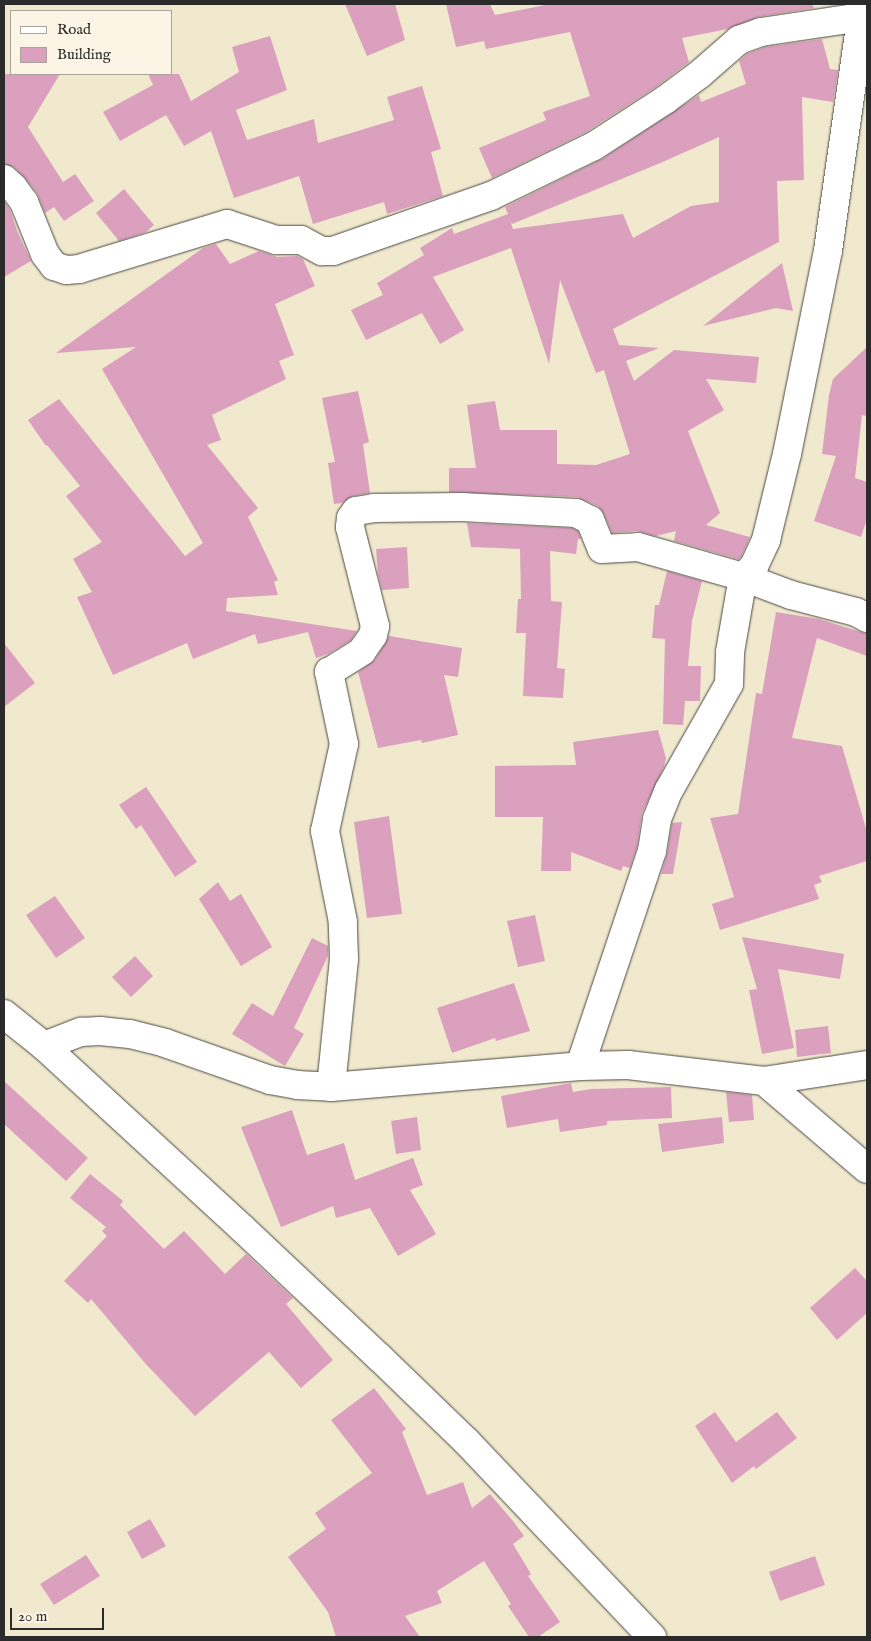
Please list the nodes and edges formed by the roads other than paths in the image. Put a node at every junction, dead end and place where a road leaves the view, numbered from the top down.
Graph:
1 (862, 10) edge
2 (4, 179) edge
3 (743, 577) junction
4 (867, 618) edge
5 (4, 1014) edge
6 (44, 1046) junction
7 (867, 1065) edge
8 (580, 1066) junction
9 (764, 1081) junction
10 (331, 1087) junction
11 (867, 1169) edge
12 (652, 1637) edge

1 - 2 street
1 - 3 street
3 - 4 street
3 - 8 street
3 - 10 street
5 - 6 street
6 - 10 street
6 - 12 street
7 - 9 street
8 - 9 street
8 - 10 street
9 - 11 street

